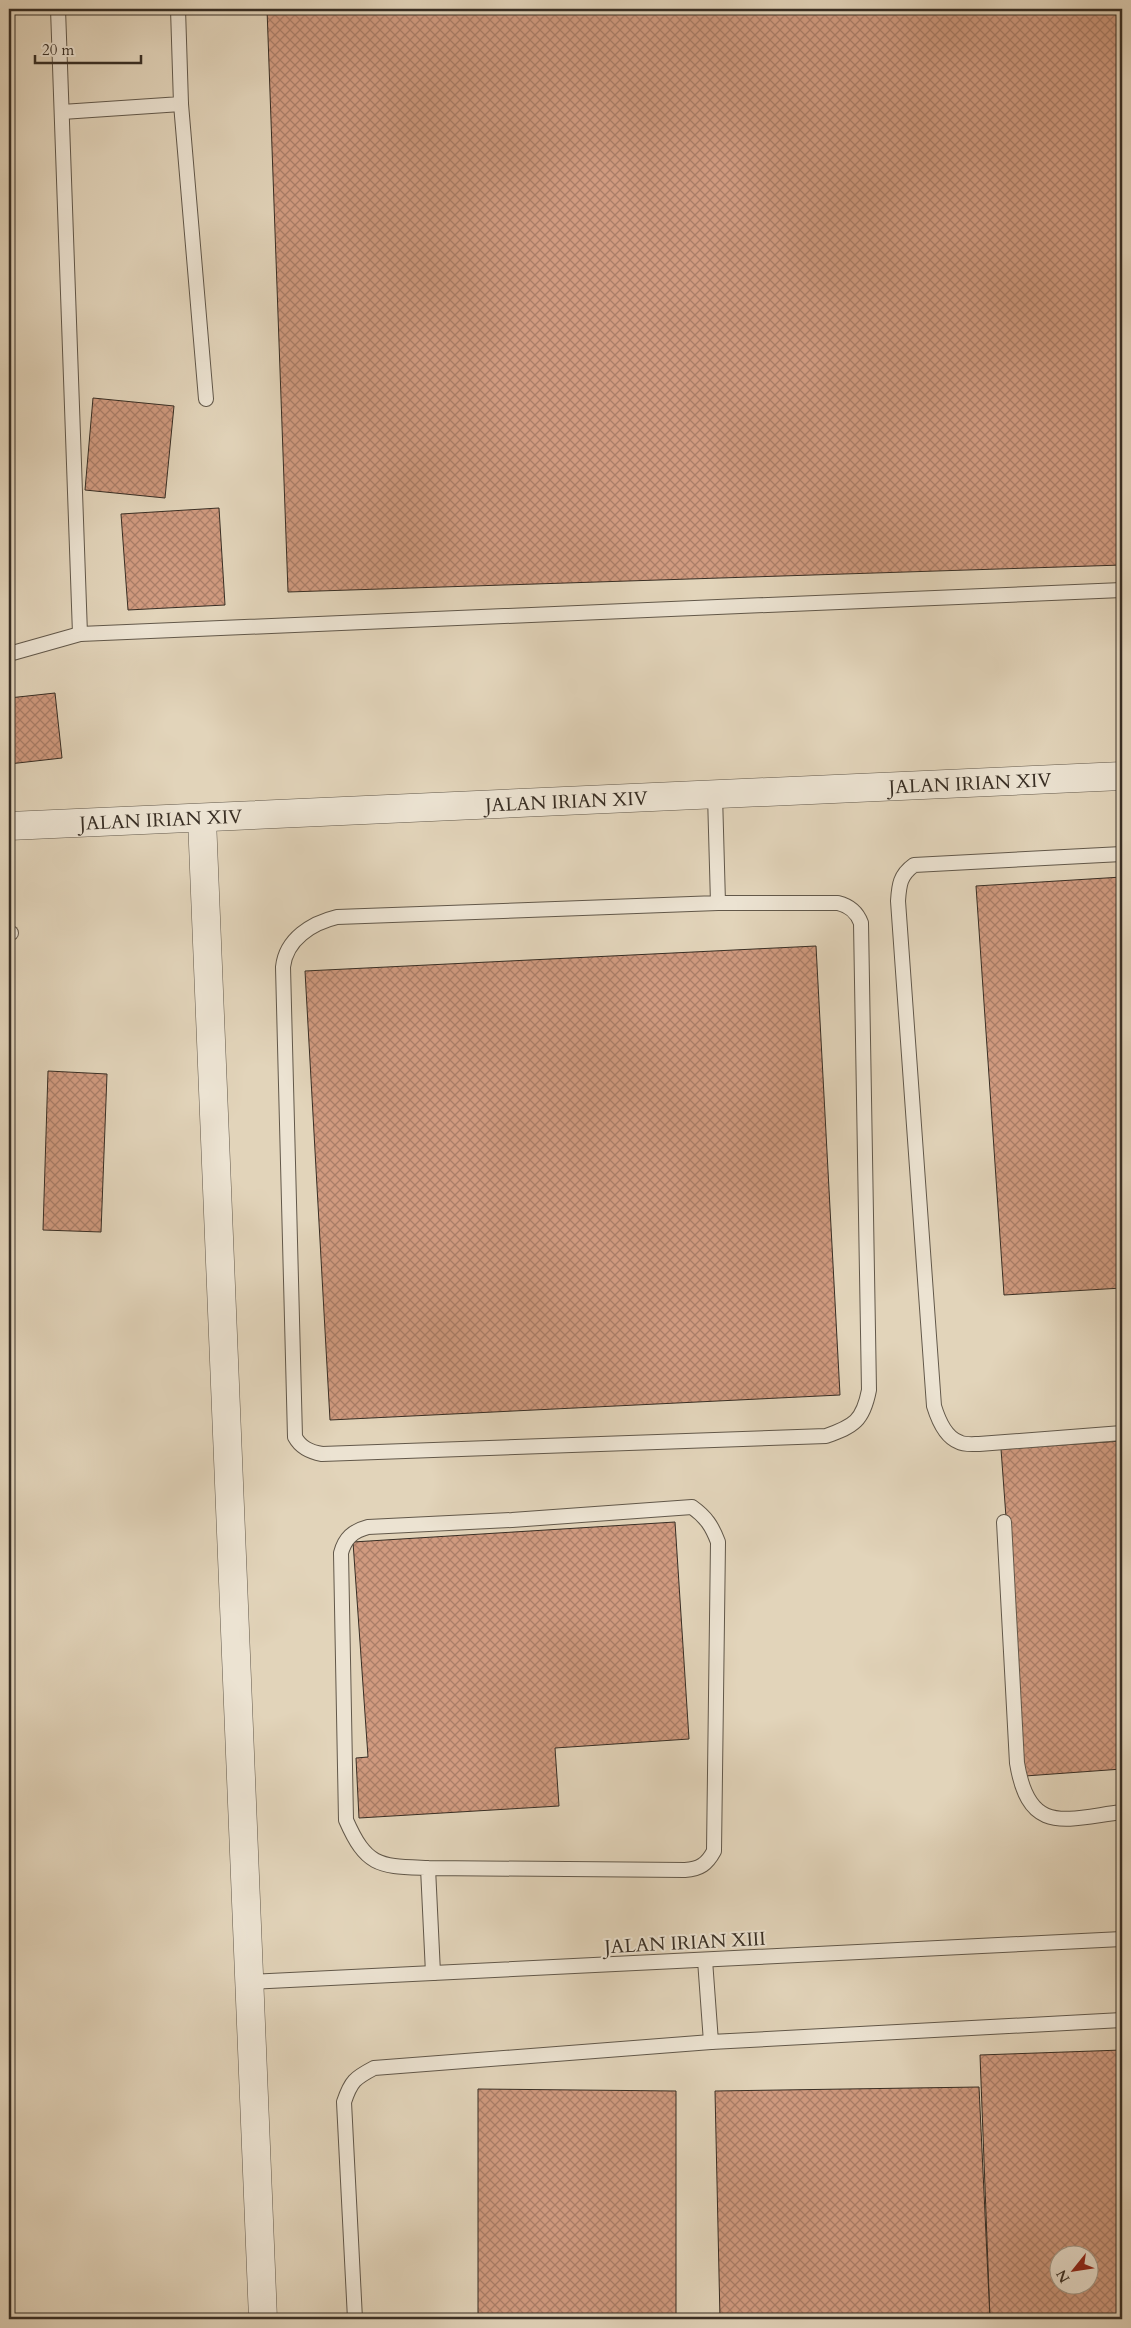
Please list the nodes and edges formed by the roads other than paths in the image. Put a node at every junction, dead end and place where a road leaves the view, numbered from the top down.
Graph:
1 (58, 9) edge
2 (178, 9) edge
3 (181, 104) junction
4 (62, 112) junction
5 (206, 399) dead end
6 (1122, 590) edge
7 (80, 634) junction
8 (9, 654) edge
9 (1122, 776) edge
10 (715, 795) junction
11 (202, 818) junction
12 (9, 826) edge
13 (1122, 854) edge
14 (718, 903) junction
15 (1122, 1433) edge
16 (1004, 1522) dead end
17 (1122, 1812) edge
18 (428, 1868) junction
19 (1122, 1939) edge
20 (705, 1960) junction
21 (433, 1973) junction
22 (249, 1982) junction
23 (1122, 2020) edge
24 (710, 2042) junction
25 (263, 2319) edge
26 (355, 2319) edge

1 - 4 lane
2 - 3 lane
3 - 4 lane
3 - 5 lane
4 - 7 lane
6 - 7 lane
7 - 8 lane
9 - 10 street, JALAN IRIAN XIV
10 - 11 street, JALAN IRIAN XIV
10 - 14 lane
11 - 12 street, JALAN IRIAN XIV
11 - 22 street
13 - 15 lane
14 - 14 lane
16 - 17 lane
18 - 18 lane
18 - 21 lane
19 - 20 lane, JALAN IRIAN XIII
20 - 21 lane, JALAN IRIAN XIII
20 - 24 lane
21 - 22 lane, JALAN IRIAN XIII
22 - 25 street
23 - 24 lane
24 - 26 lane

